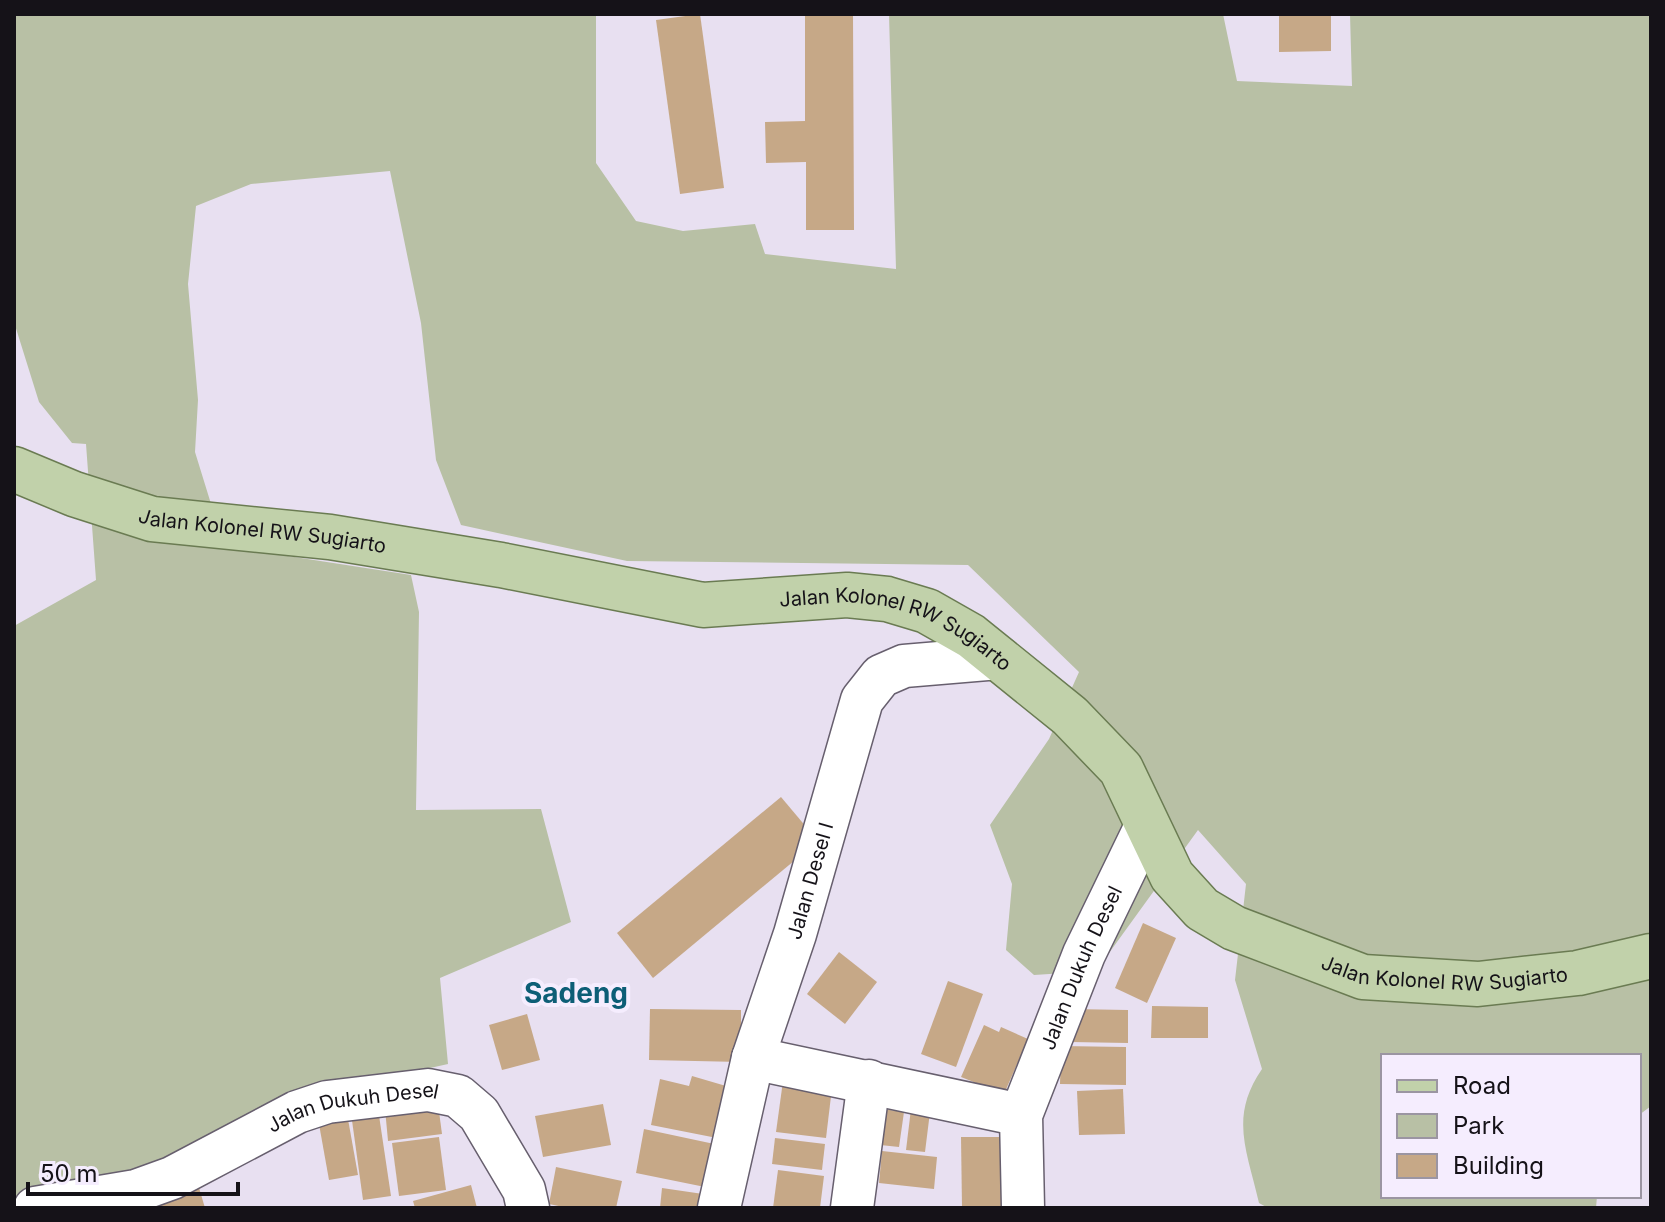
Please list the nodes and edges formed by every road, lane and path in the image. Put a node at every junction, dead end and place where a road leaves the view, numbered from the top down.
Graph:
1 (14, 469) edge
2 (999, 658) junction
3 (1147, 824) junction
4 (1651, 956) edge
5 (753, 1058) junction
6 (869, 1081) junction
7 (1021, 1115) junction
8 (35, 1208) edge
9 (528, 1208) edge
10 (719, 1208) edge
11 (852, 1208) edge
12 (1023, 1208) edge

1 - 2 main road, Jalan Kolonel RW Sugiarto
2 - 3 main road, Jalan Kolonel RW Sugiarto
2 - 5 street, Jalan Desel I
3 - 4 main road, Jalan Kolonel RW Sugiarto
3 - 7 street, Jalan Dukuh Desel
5 - 6 street
5 - 10 street, Jalan Desel I
6 - 7 street
6 - 11 street
7 - 12 street, Jalan Dukuh Desel
8 - 9 street, Jalan Dukuh Desel

